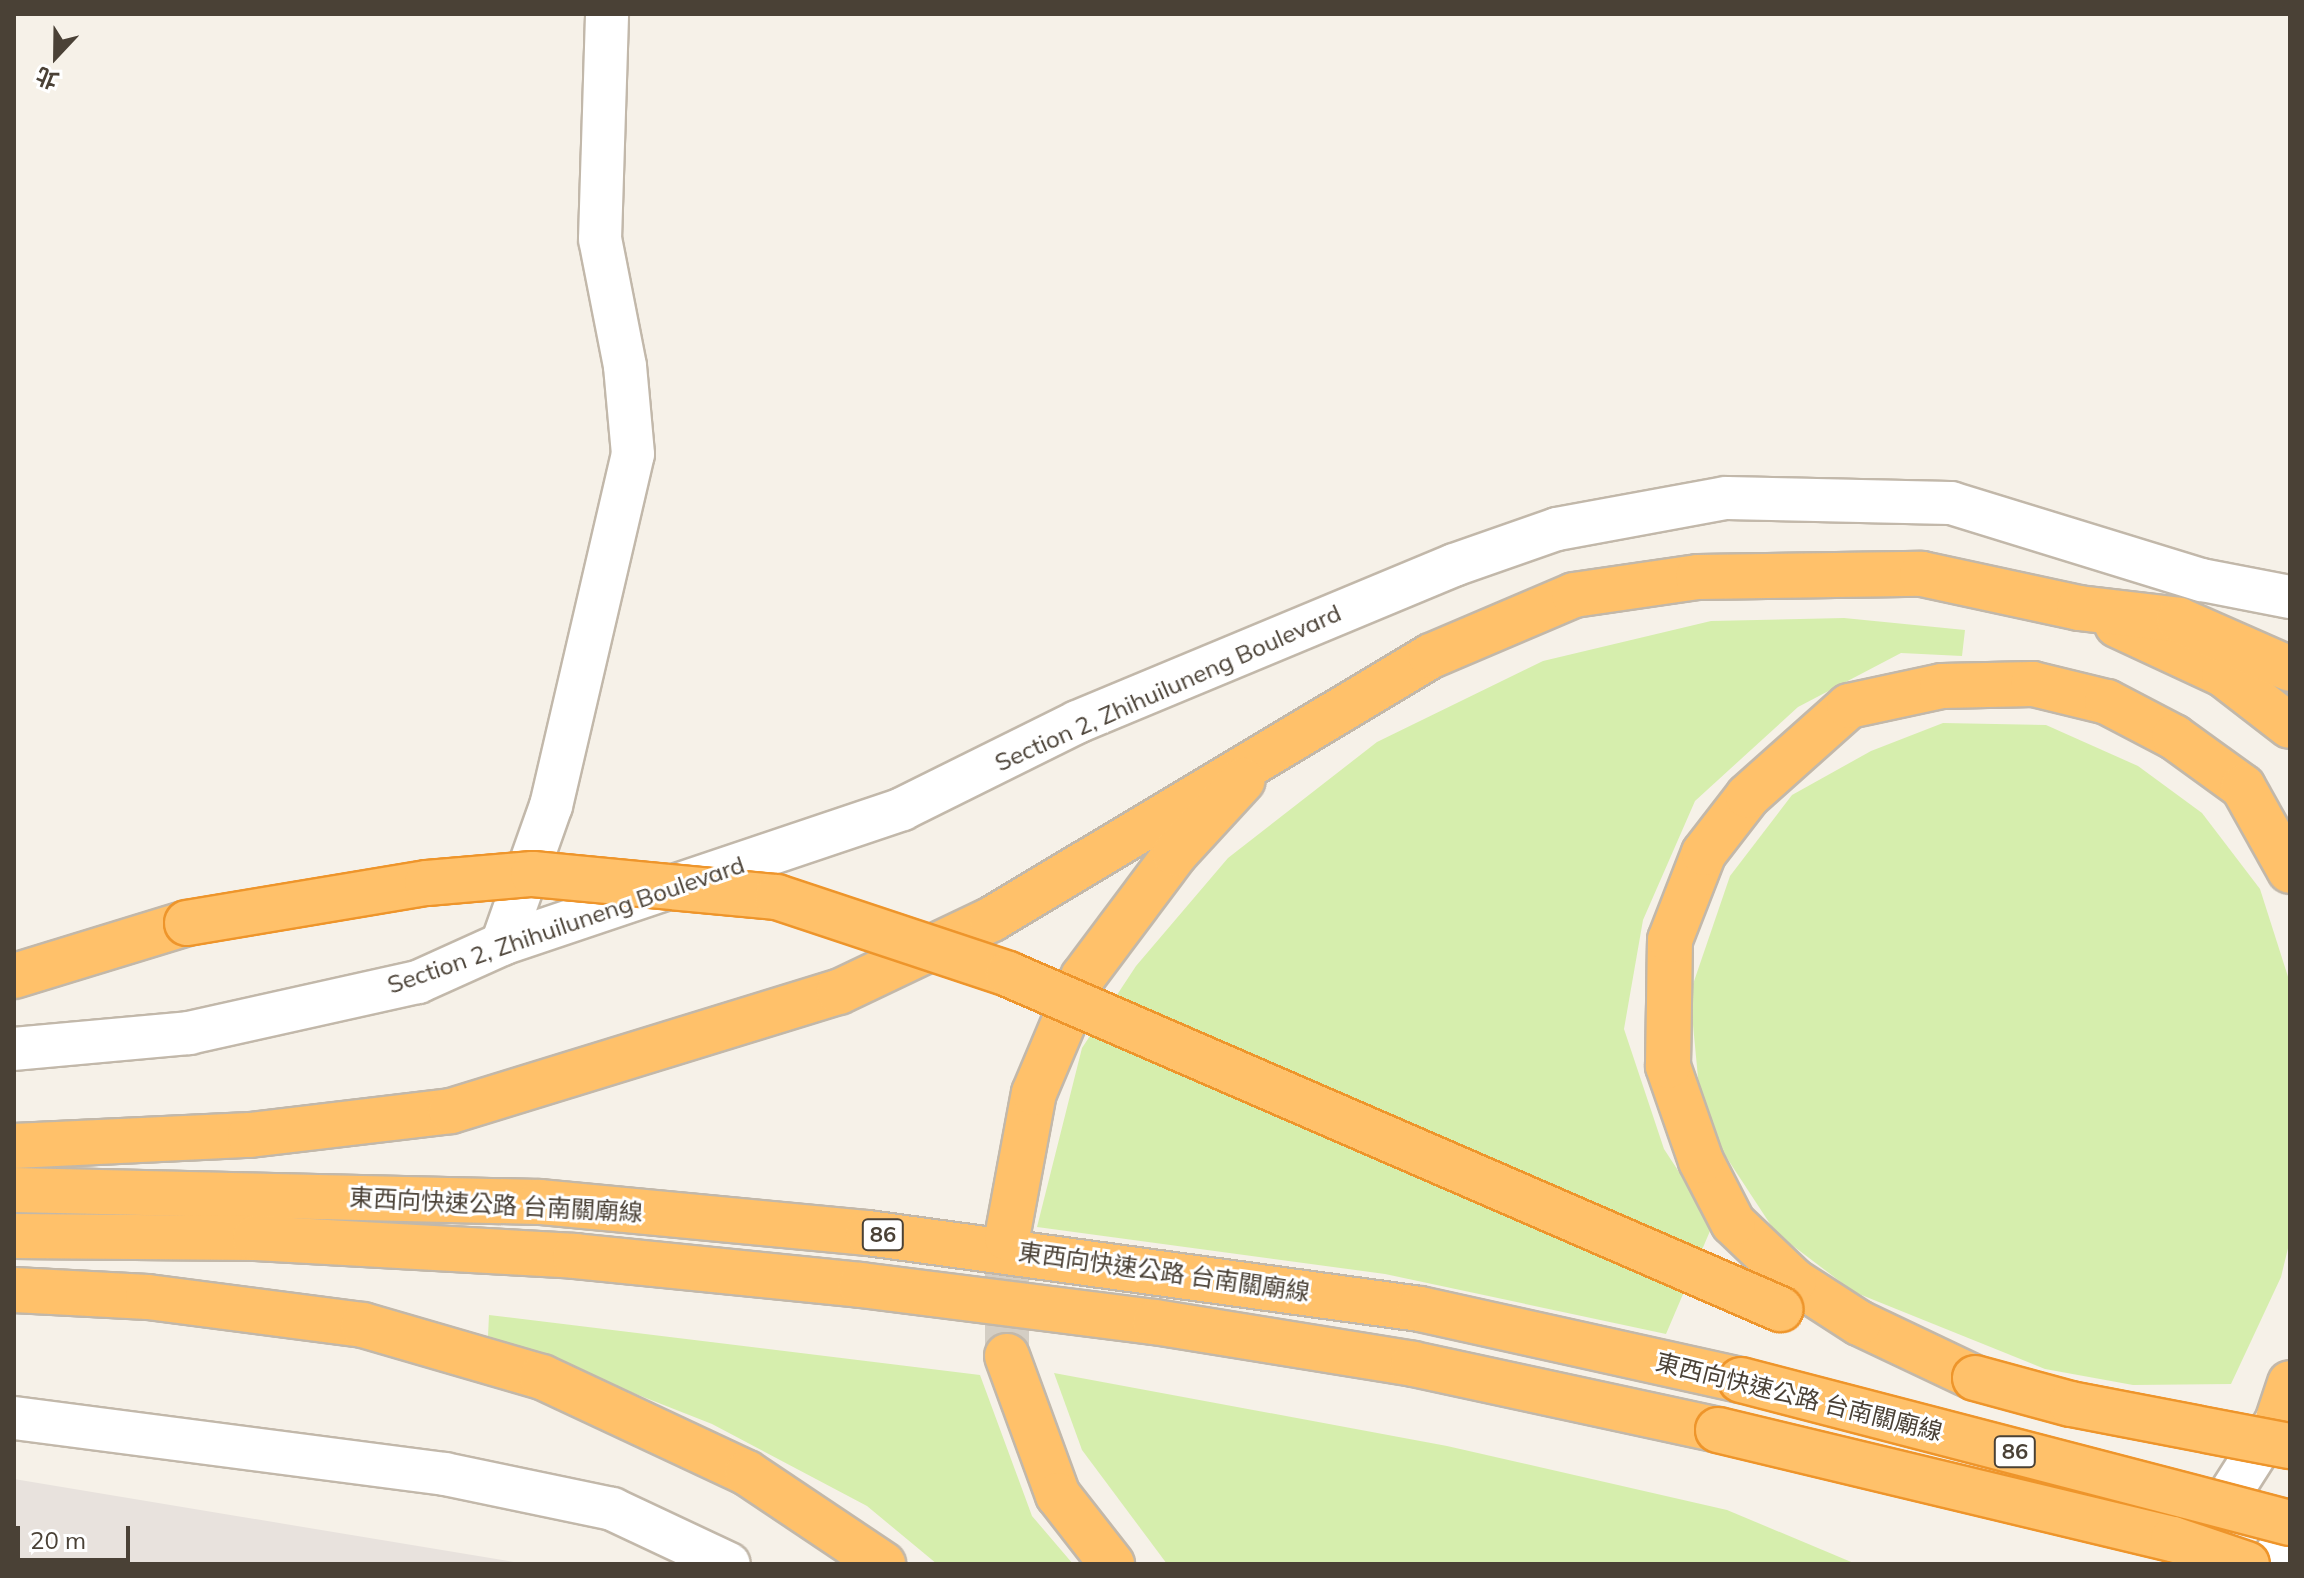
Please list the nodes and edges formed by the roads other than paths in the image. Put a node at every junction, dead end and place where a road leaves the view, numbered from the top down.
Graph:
1 (607, 14) edge
2 (2290, 597) edge
3 (2079, 608) junction
4 (2290, 669) edge
5 (2290, 726) edge
6 (1277, 743) junction
7 (2290, 871) edge
8 (502, 944) junction
9 (14, 976) edge
10 (14, 1049) edge
11 (14, 1146) edge
12 (14, 1190) edge
13 (14, 1236) edge
14 (1007, 1238) tunnel mouth
15 (14, 1290) edge
16 (1007, 1356) tunnel mouth
17 (1975, 1378) junction
18 (2287, 1412) edge
19 (14, 1418) edge
20 (2290, 1523) edge
21 (2290, 1532) edge
22 (729, 1564) edge
23 (883, 1564) edge
24 (1112, 1564) edge
25 (2185, 1564) edge
26 (2247, 1564) edge
27 (2270, 1564) edge

1 - 8 street
2 - 8 street, Section 2, Zhihuiluneng Boulevard
3 - 4 highway
3 - 5 highway
3 - 6 highway
6 - 11 highway
6 - 14 highway
7 - 17 highway
8 - 10 street, Section 2, Zhihuiluneng Boulevard
9 - 17 highway, bridge
12 - 20 highway, 東西向快速公路 台南關廟線 / 86, bridge
13 - 26 highway, 東西向快速公路 台南關廟線 / 86, bridge
15 - 23 highway
16 - 24 highway
17 - 18 highway, bridge
18 - 25 street
19 - 22 street
21 - 27 street

